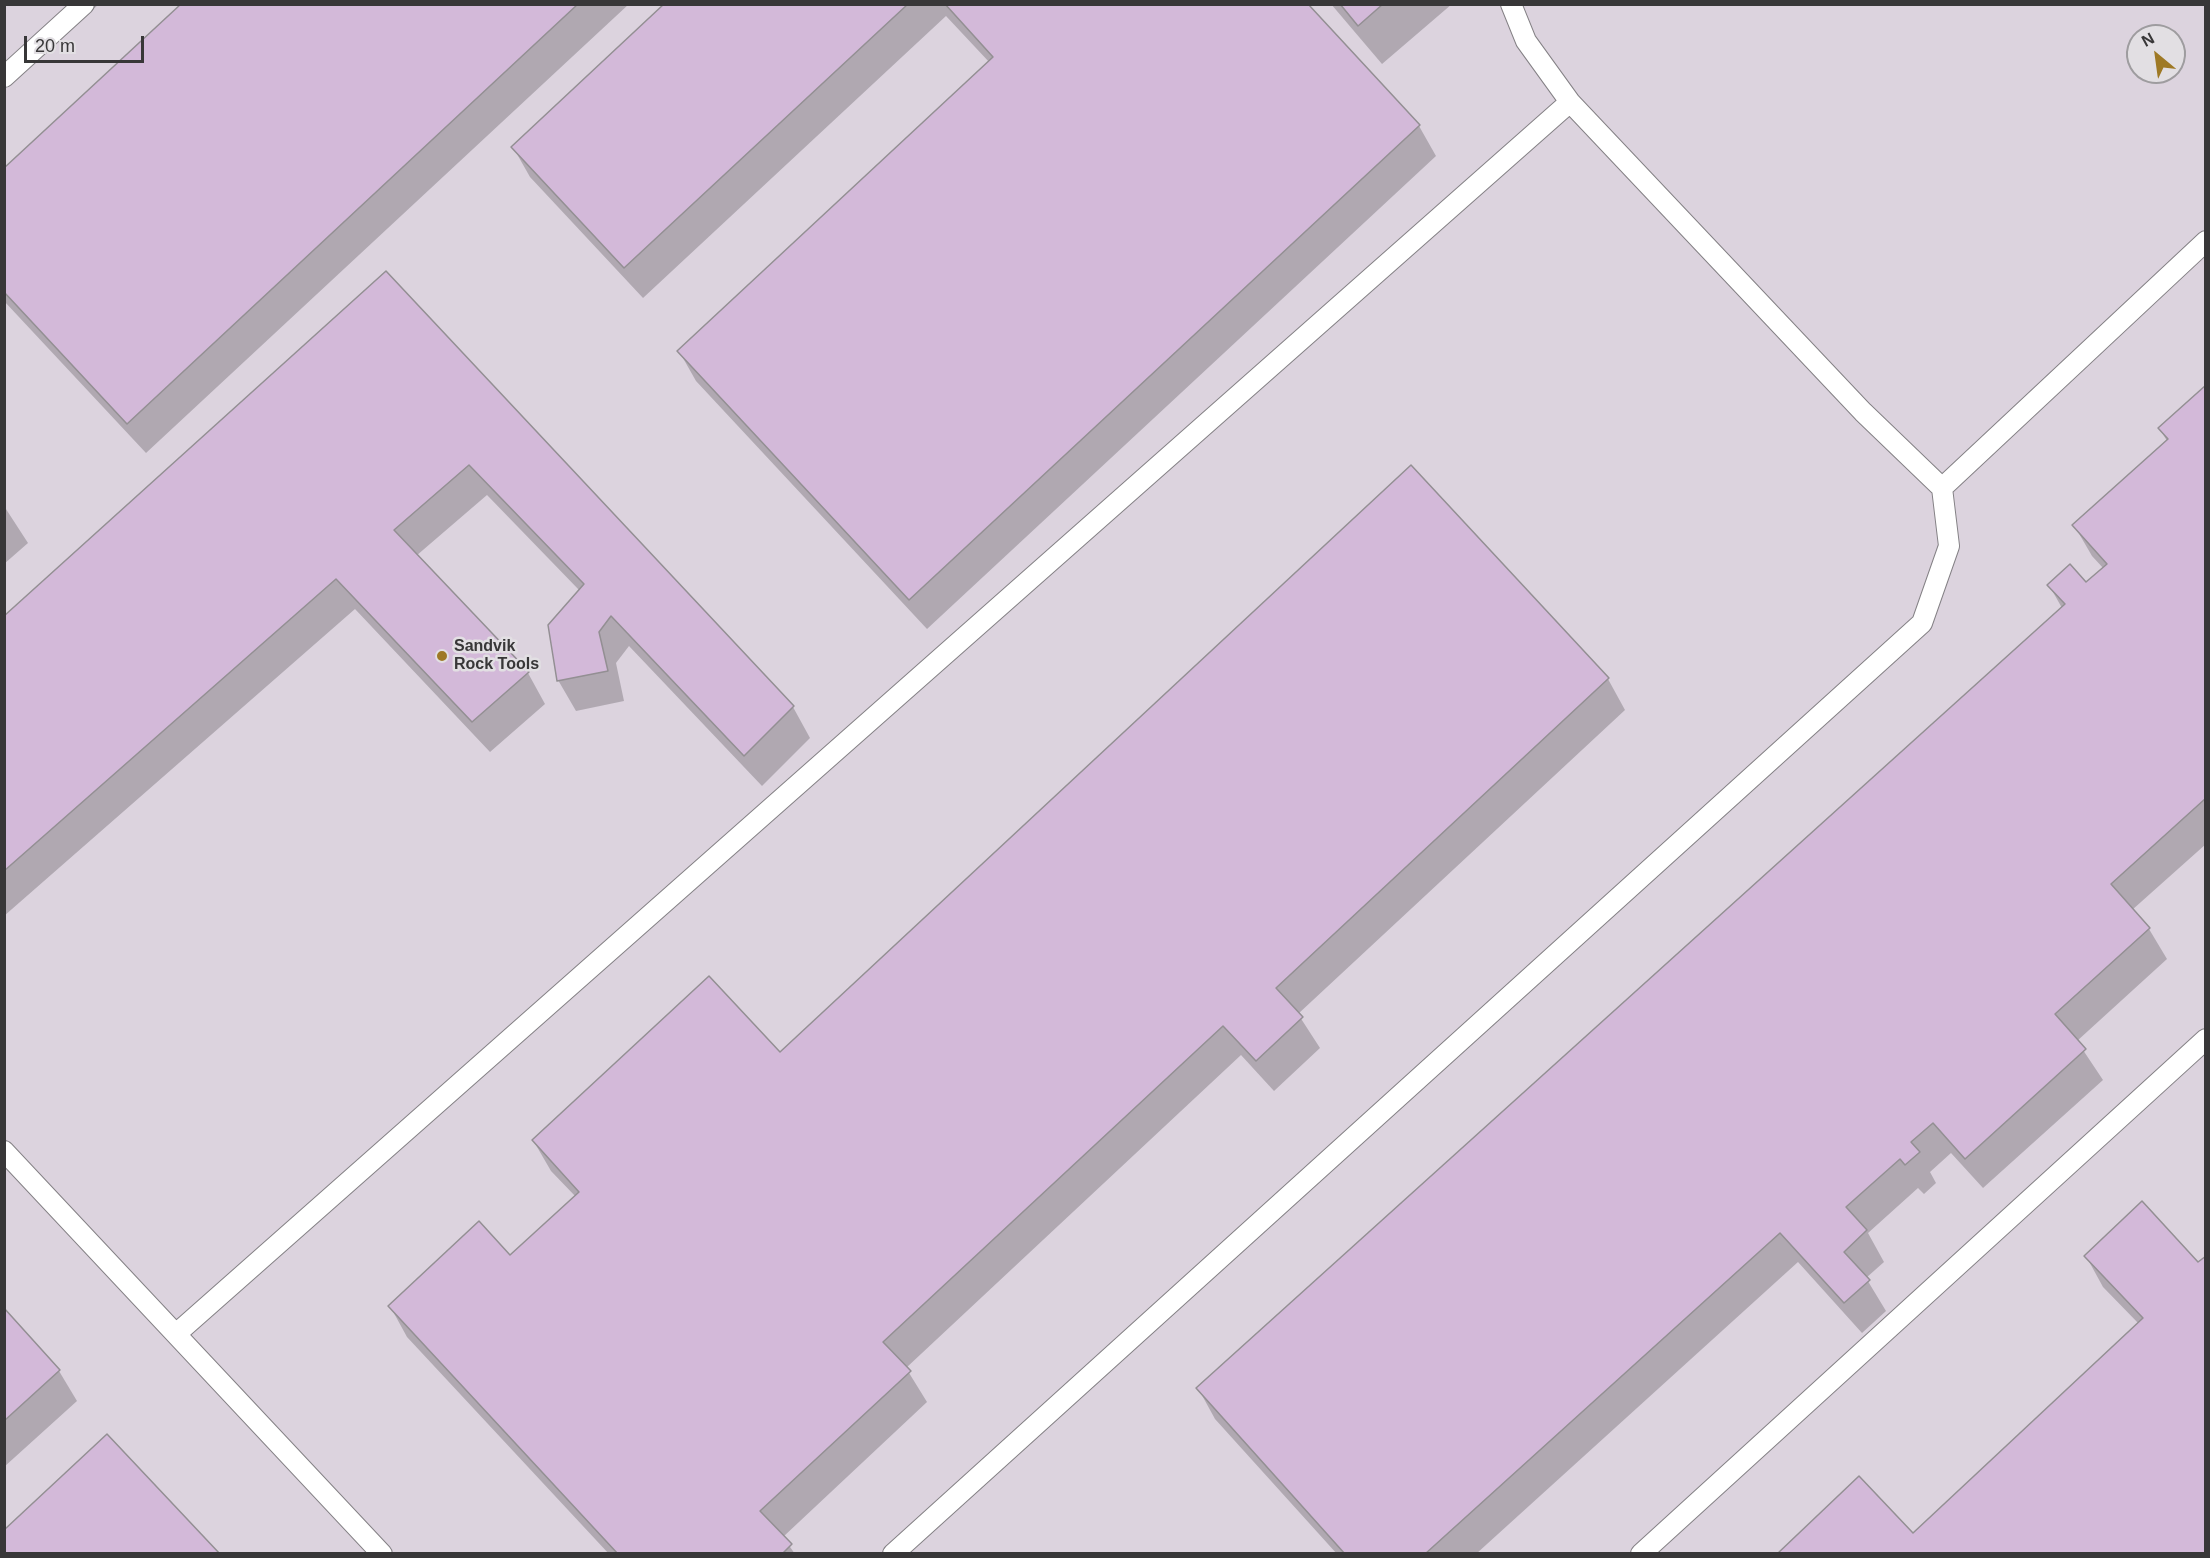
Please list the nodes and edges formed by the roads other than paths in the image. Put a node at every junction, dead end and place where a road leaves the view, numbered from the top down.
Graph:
1 (84, 4) edge
2 (1511, 4) edge
3 (4, 77) edge
4 (1570, 102) junction
5 (2205, 241) edge
6 (1942, 489) junction
7 (2205, 1039) edge
8 (4, 1151) edge
9 (176, 1334) junction
10 (382, 1554) edge
11 (893, 1554) edge
12 (1641, 1554) edge

1 - 3 lane
2 - 4 lane
4 - 6 lane
4 - 9 lane
5 - 6 lane
6 - 11 lane
7 - 12 lane
8 - 9 lane
9 - 10 lane

